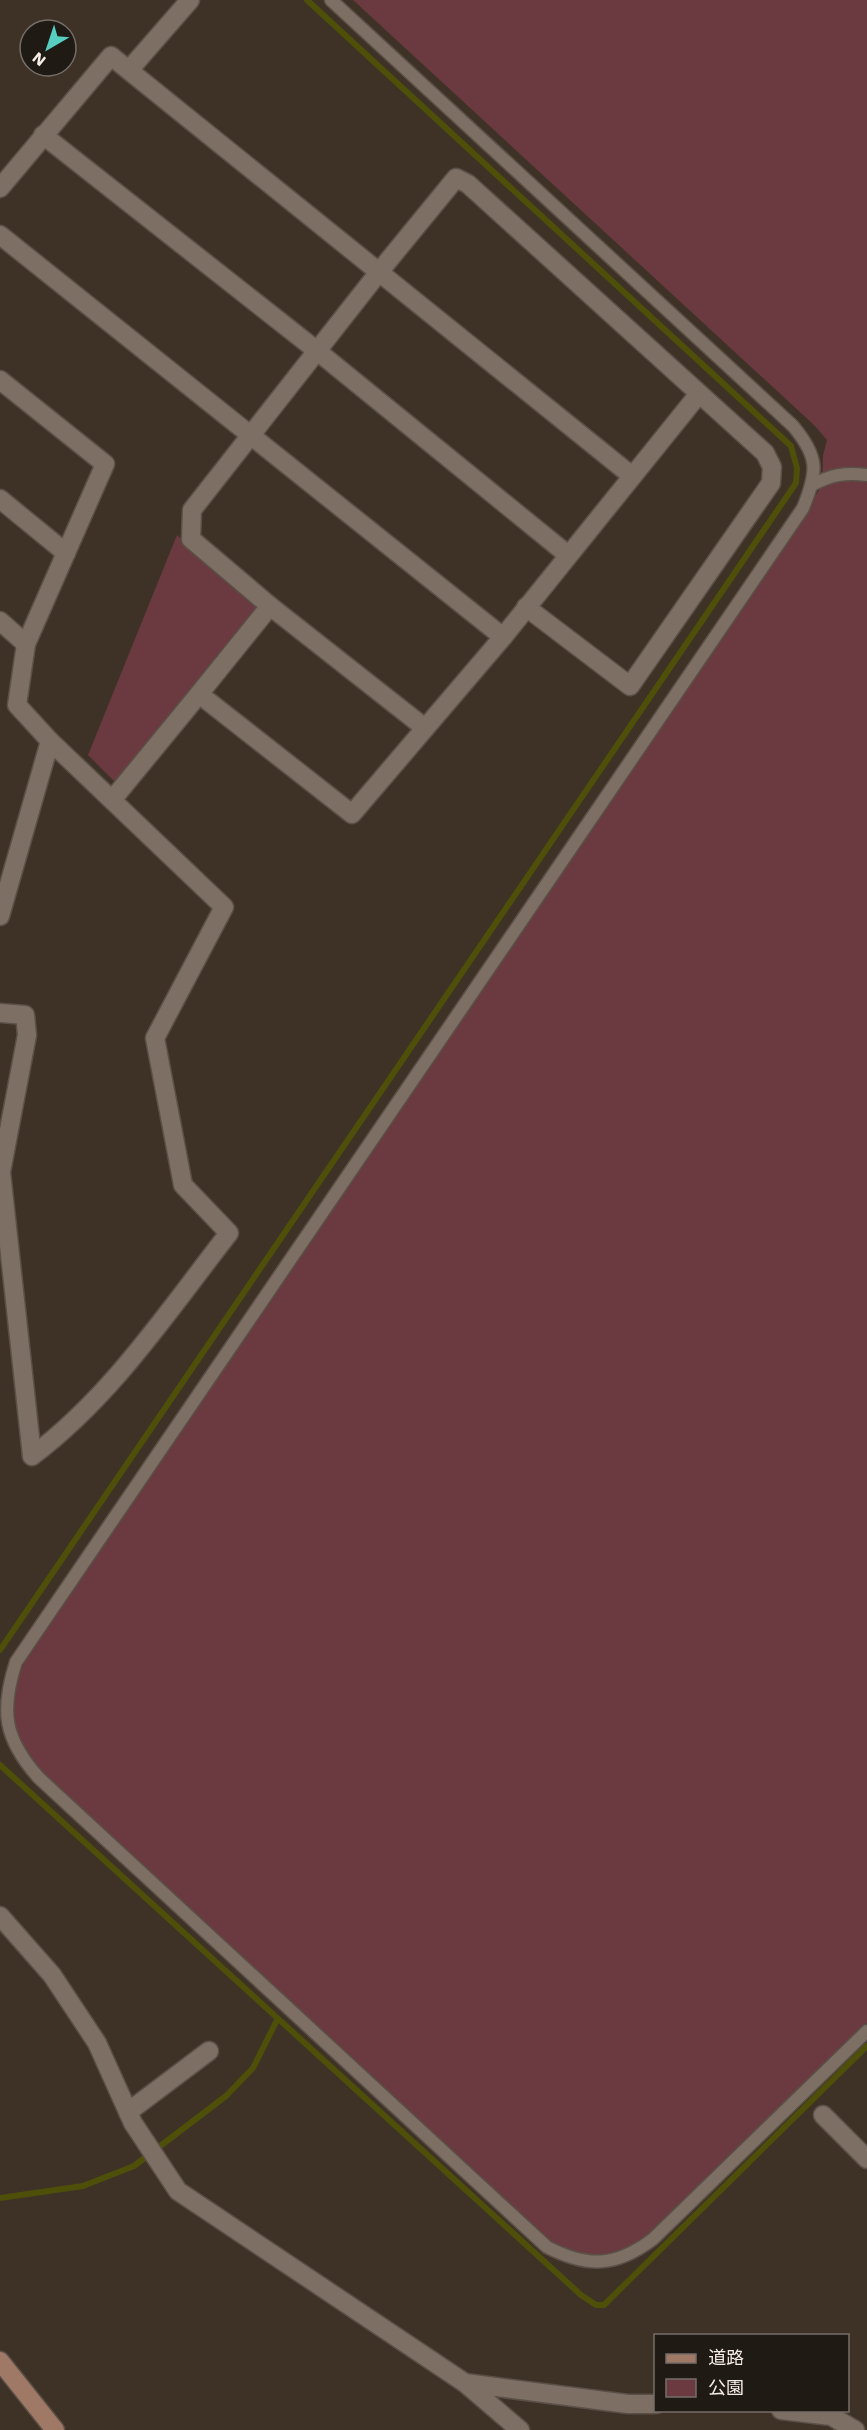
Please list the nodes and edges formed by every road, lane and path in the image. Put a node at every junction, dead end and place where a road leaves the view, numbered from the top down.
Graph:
1 (190, 0) edge
2 (331, 0) edge
3 (129, 70) junction
4 (43, 135) junction
5 (0, 188) edge
6 (0, 235) edge
7 (379, 272) junction
8 (316, 350) junction
9 (0, 380) edge
10 (698, 395) junction
11 (252, 434) junction
12 (867, 474) edge
13 (632, 476) junction
14 (812, 485) junction
15 (0, 499) edge
16 (66, 553) junction
17 (568, 555) junction
18 (270, 606) junction
19 (526, 607) junction
20 (0, 621) edge
21 (503, 637) junction
22 (26, 644) junction
23 (199, 694) junction
24 (426, 728) junction
25 (50, 741) junction
26 (111, 800) junction
27 (0, 916) edge
28 (0, 1013) edge
29 (0, 1916) edge
30 (867, 2031) edge
31 (208, 2051) dead end
32 (128, 2112) junction
33 (823, 2115) dead end
34 (867, 2159) edge
35 (0, 2361) edge
36 (465, 2383) junction
37 (654, 2404) edge
38 (798, 2412) edge
39 (55, 2430) edge
40 (520, 2430) edge
41 (855, 2430) edge

1 - 3 street
2 - 14 lane
3 - 4 street
3 - 7 street
4 - 5 street
4 - 8 street
6 - 11 street
7 - 8 street
7 - 10 street
7 - 13 street
8 - 11 street
8 - 17 street
9 - 16 street
10 - 13 street
10 - 19 street
11 - 18 street
11 - 21 street
12 - 14 lane
13 - 17 street
14 - 30 lane
15 - 16 street
16 - 22 street
17 - 19 street
18 - 23 street
18 - 24 street
19 - 21 street
20 - 22 street
21 - 24 street
22 - 25 street
23 - 24 street
23 - 26 street
25 - 26 street
25 - 27 street
26 - 28 street
29 - 32 street
31 - 32 street
32 - 36 street
33 - 34 street
35 - 39 street
36 - 37 street
36 - 40 street
38 - 41 street

